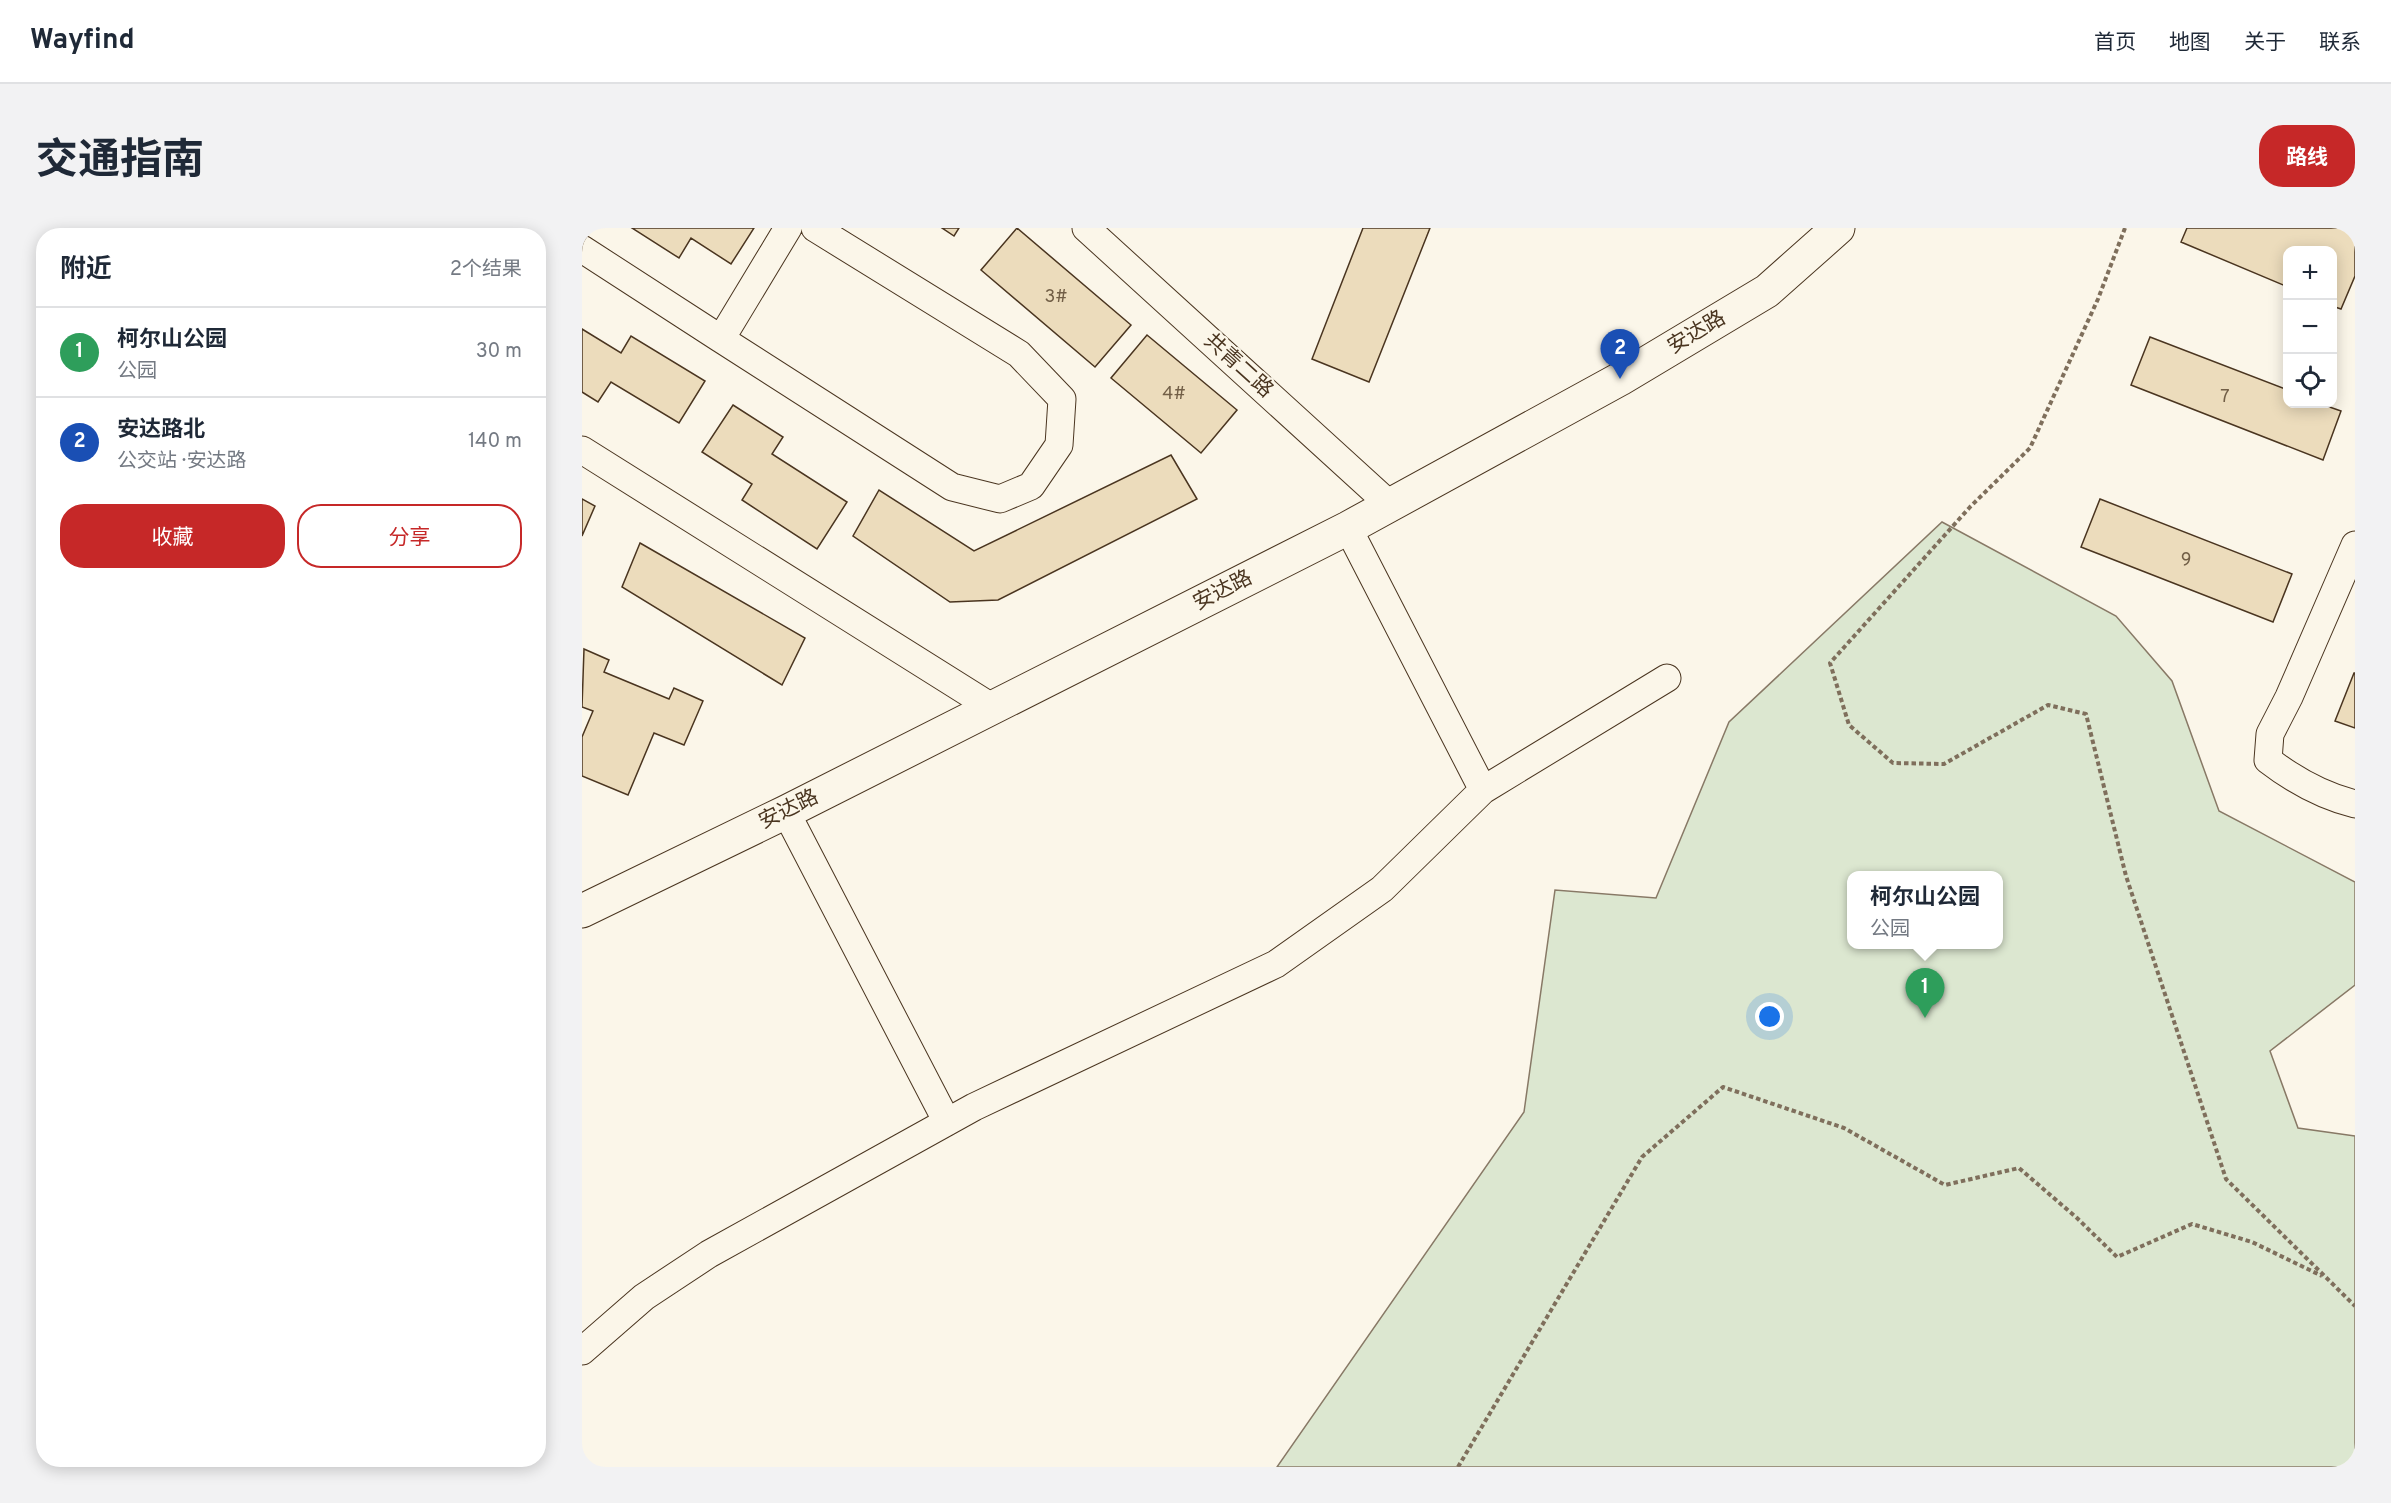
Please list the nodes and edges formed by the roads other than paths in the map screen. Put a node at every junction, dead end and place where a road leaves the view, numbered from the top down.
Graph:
1 (594, 228) edge
2 (788, 228) edge
3 (815, 228) edge
4 (1086, 228) edge
5 (1838, 228) edge
6 (582, 248) edge
7 (721, 339) junction
8 (582, 450) edge
9 (1389, 504) junction
10 (1348, 528) junction
11 (2355, 545) edge
12 (1667, 678) dead end
13 (993, 708) junction
14 (1483, 790) junction
15 (2355, 804) edge
16 (786, 812) junction
17 (582, 911) edge
18 (947, 1122) junction
19 (582, 1351) edge

1 - 6 street
2 - 7 street
3 - 7 street
4 - 9 street, 共青二路
5 - 9 street, 安达路
6 - 7 street
8 - 13 street
9 - 10 street, 安达路
10 - 13 street, 安达路
10 - 14 street
11 - 15 street
12 - 14 street
13 - 16 street, 安达路
14 - 18 street
16 - 17 street, 安达路
16 - 18 street
18 - 19 street

